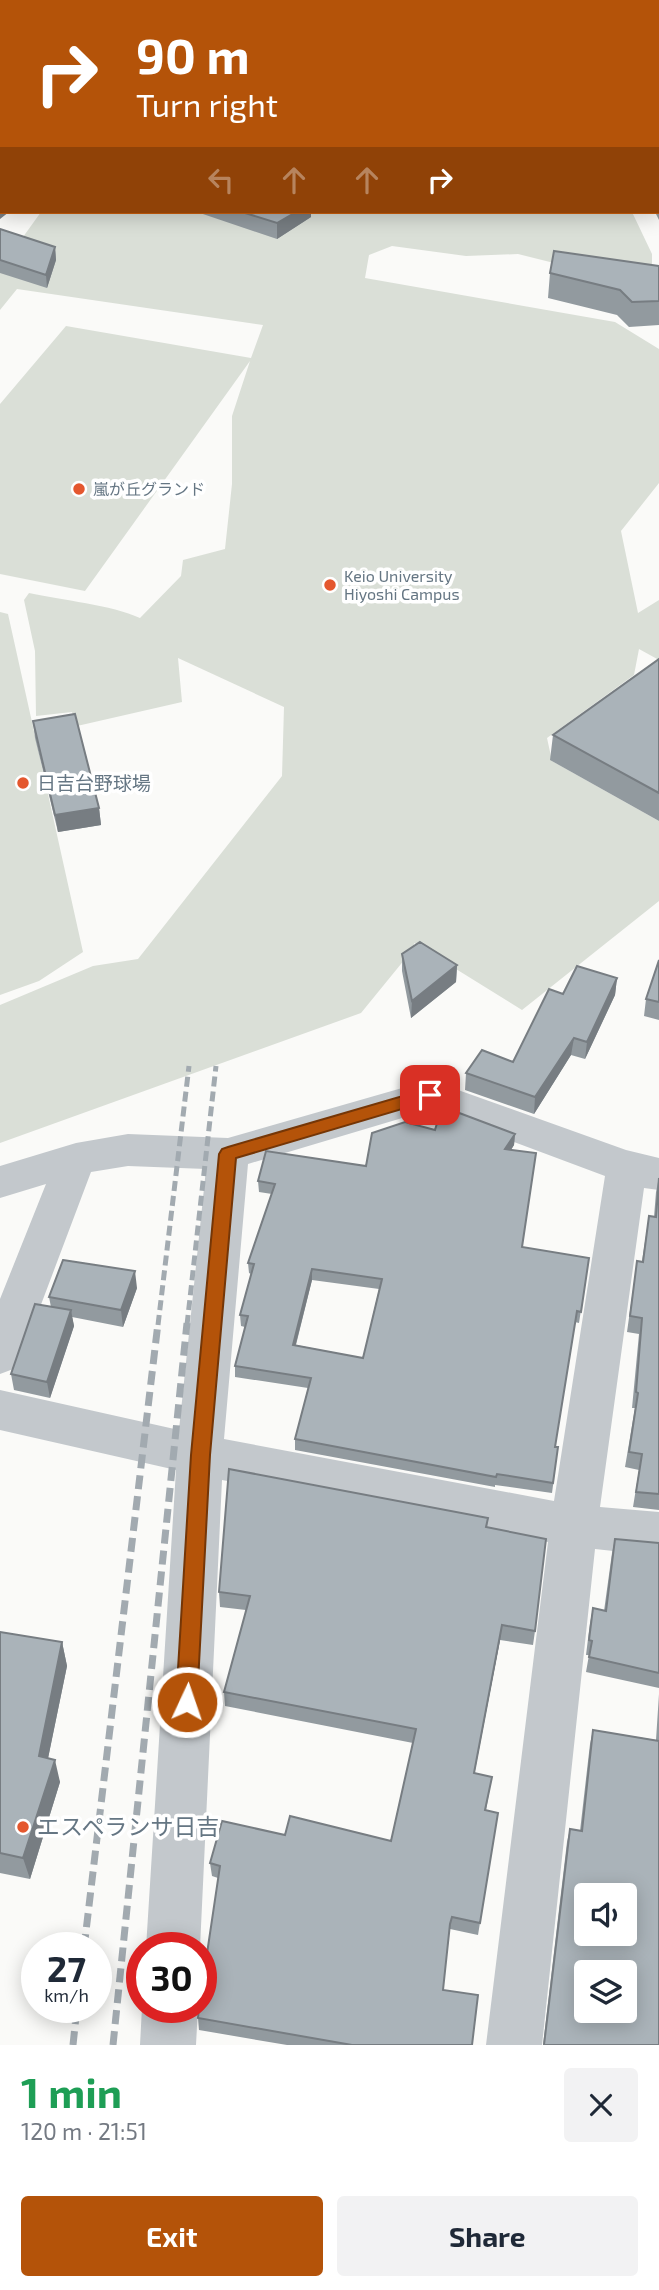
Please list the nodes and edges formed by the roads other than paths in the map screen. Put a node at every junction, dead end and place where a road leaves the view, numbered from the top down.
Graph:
1 (228, 1154) junction
2 (76, 1159) junction
3 (643, 1170) edge
4 (0, 1182) edge
5 (0, 1355) edge
6 (0, 1410) edge
7 (200, 1455) junction
8 (574, 1526) junction
9 (659, 1534) edge
10 (174, 1932) edge
11 (169, 2023) edge
12 (167, 2045) edge
13 (514, 2045) edge

1 - 2 street
1 - 3 street
1 - 7 street
2 - 4 street
2 - 5 street
3 - 8 street
6 - 7 street
7 - 8 street
7 - 10 street
8 - 9 street
8 - 13 street
11 - 12 street

